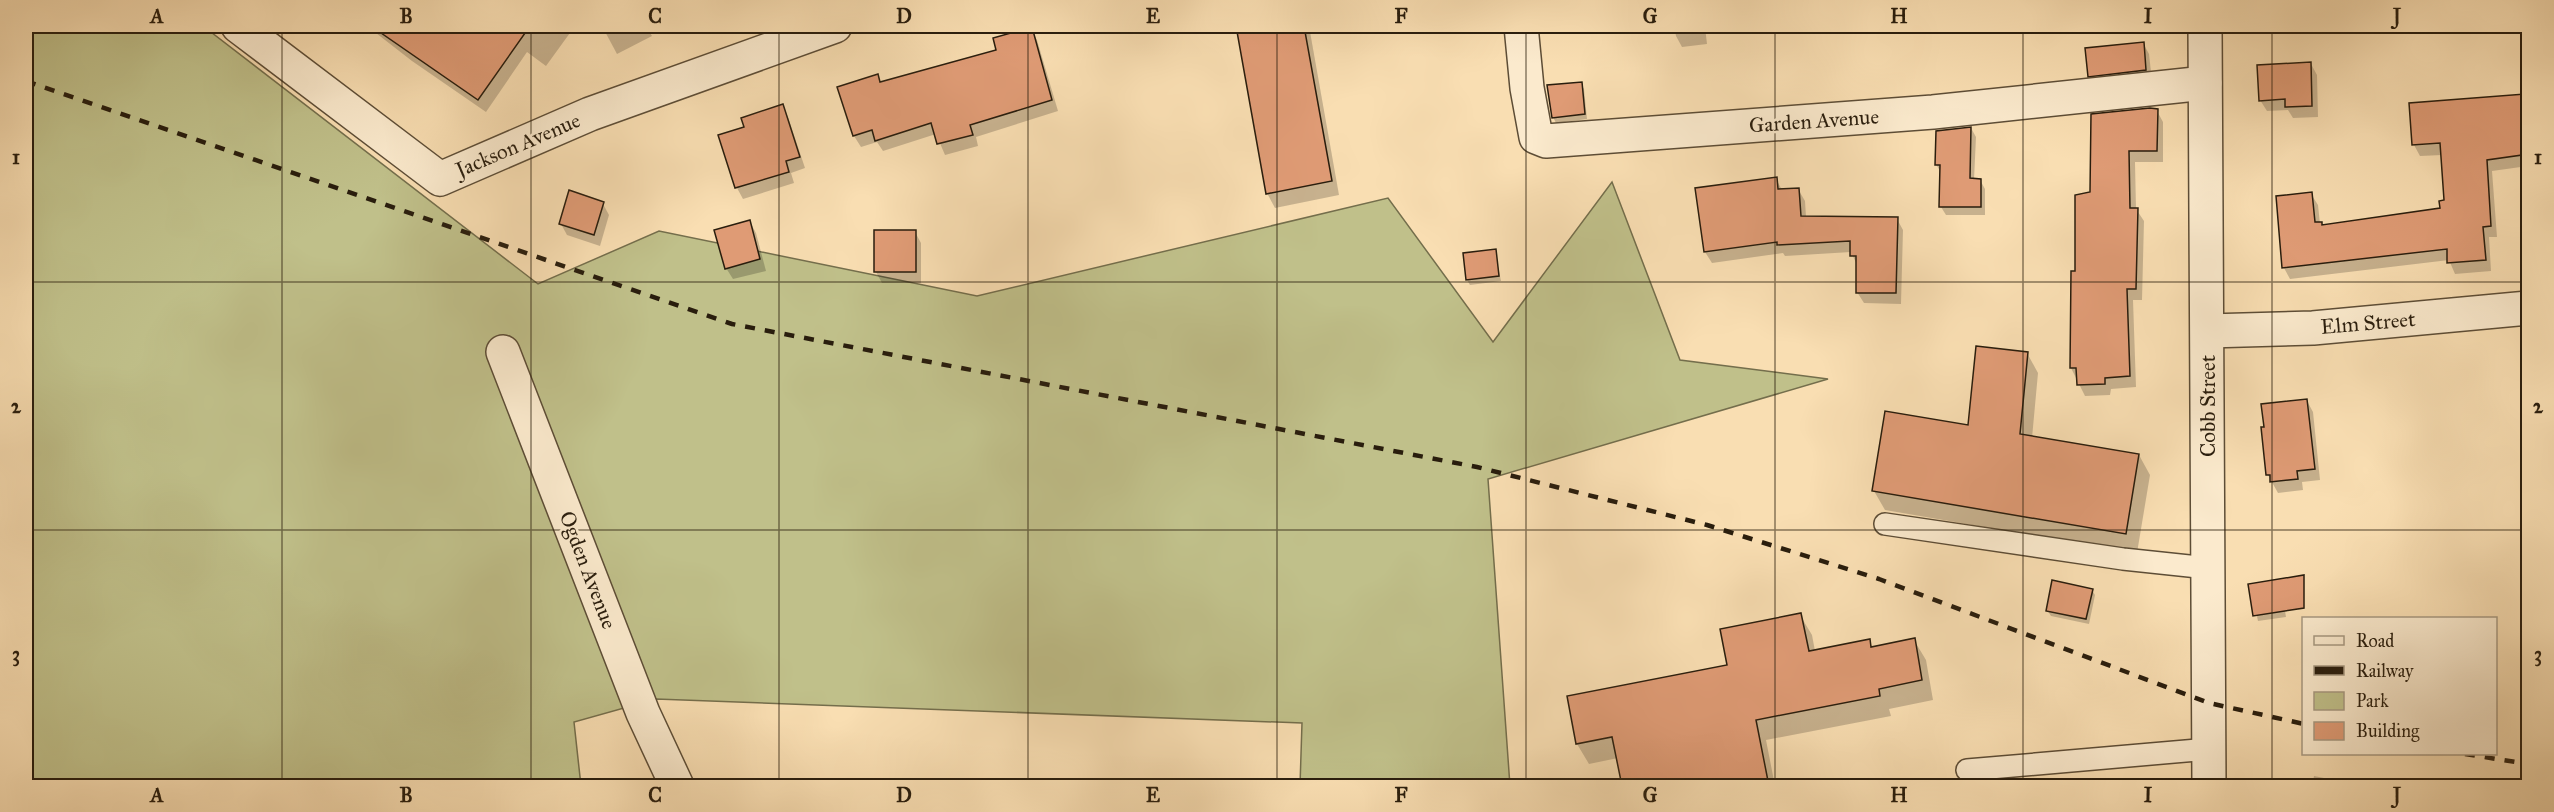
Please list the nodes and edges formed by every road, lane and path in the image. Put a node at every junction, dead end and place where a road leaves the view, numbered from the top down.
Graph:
1 (238, 26) edge
2 (835, 26) edge
3 (1521, 26) edge
4 (2205, 26) edge
5 (2205, 82) junction
6 (2529, 308) edge
7 (2208, 331) junction
8 (503, 352) dead end
9 (1885, 524) dead end
10 (2208, 568) junction
11 (2209, 749) junction
12 (1967, 770) dead end
13 (677, 786) edge
14 (2209, 786) edge

1 - 2 street, Jackson Avenue
3 - 5 street, Garden Avenue
4 - 5 street, Cobb Street
5 - 7 street, Cobb Street
6 - 7 street, Elm Street
7 - 10 street, Cobb Street
8 - 13 street, Ogden Avenue
9 - 10 lane
10 - 11 street, Cobb Street
11 - 12 lane
11 - 14 street, Cobb Street

